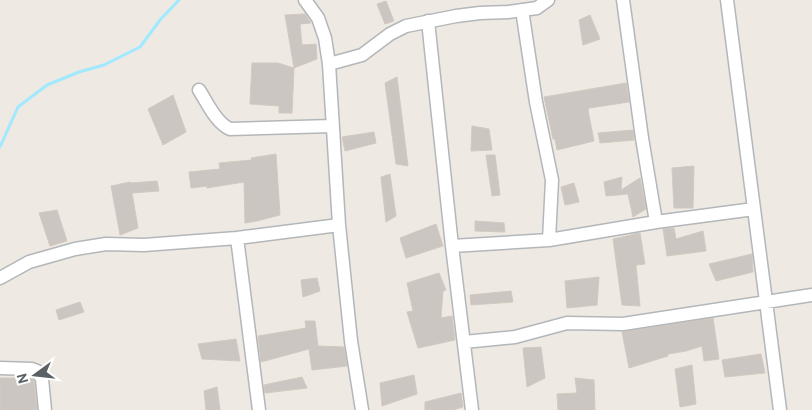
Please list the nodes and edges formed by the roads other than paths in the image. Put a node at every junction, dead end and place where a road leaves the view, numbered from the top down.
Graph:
1 (305, 0) edge
2 (548, 0) edge
3 (623, 0) edge
4 (727, 0) edge
5 (522, 10) junction
6 (428, 21) junction
7 (329, 64) junction
8 (199, 90) dead end
9 (332, 126) junction
10 (754, 210) junction
11 (656, 222) junction
12 (339, 225) junction
13 (237, 238) junction
14 (549, 240) junction
15 (452, 246) junction
16 (0, 278) edge
17 (812, 295) edge
18 (766, 302) junction
19 (464, 342) junction
20 (0, 368) edge
21 (45, 410) edge
22 (258, 410) edge
23 (362, 410) edge
24 (472, 410) edge
25 (779, 410) edge

1 - 7 street
2 - 5 street
3 - 11 street
4 - 10 street
5 - 6 street
5 - 14 street
6 - 7 street
6 - 15 street
7 - 9 street
8 - 9 street
9 - 12 street
10 - 11 street
10 - 18 street
11 - 14 street
12 - 13 street
12 - 23 street
13 - 16 street
13 - 22 street
14 - 15 street
15 - 19 street
17 - 18 street
18 - 19 street
18 - 25 street
19 - 24 street
20 - 21 street

